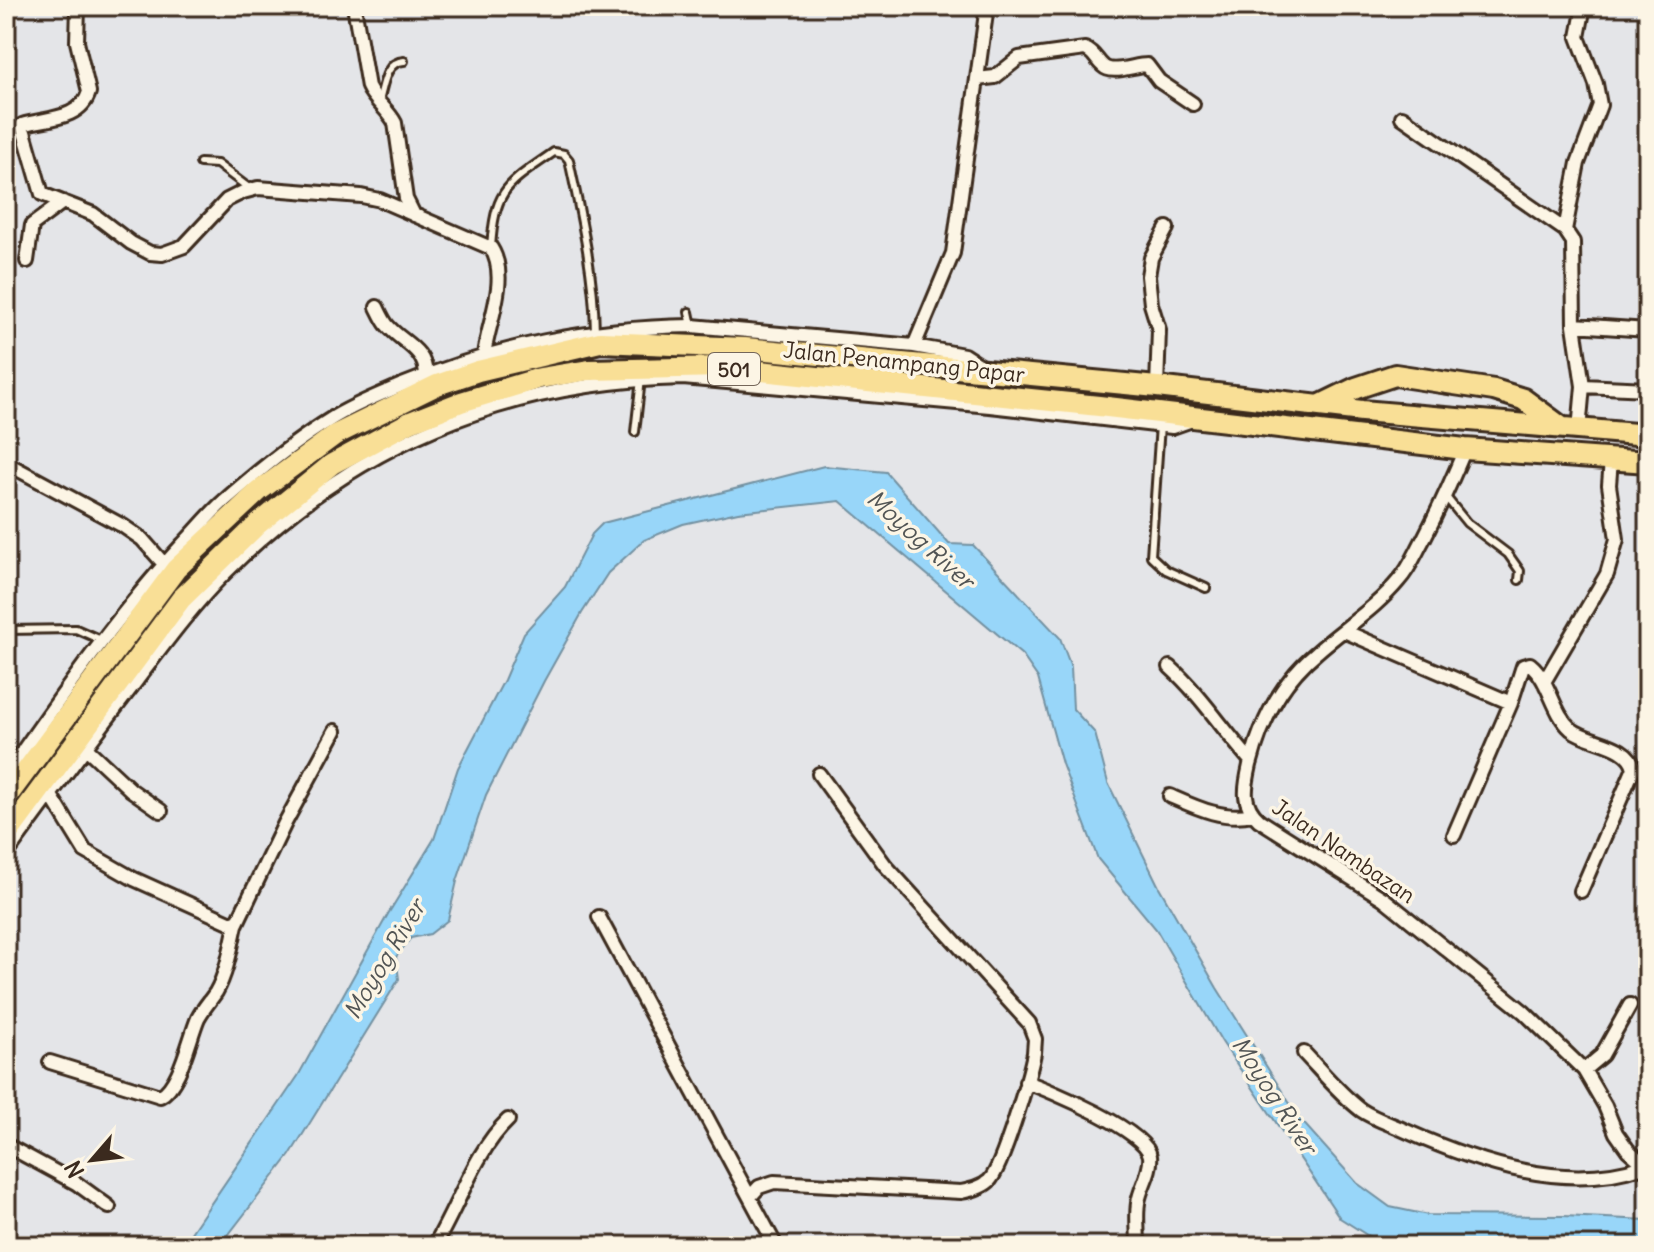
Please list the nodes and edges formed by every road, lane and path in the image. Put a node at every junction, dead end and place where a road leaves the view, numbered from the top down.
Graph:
1 (78, 6) edge
2 (354, 6) edge
3 (987, 6) edge
4 (1584, 6) edge
5 (404, 61) dead end
6 (977, 79) junction
7 (379, 102) junction
8 (1193, 104) dead end
9 (1402, 117) dead end
10 (200, 163) dead end
11 (250, 189) junction
12 (63, 202) junction
13 (414, 215) junction
14 (1167, 228) dead end
15 (1565, 230) junction
16 (491, 248) junction
17 (27, 261) dead end
18 (377, 307) dead end
19 (689, 312) dead end
20 (1574, 325) junction
21 (692, 326) junction
22 (1648, 330) edge
23 (595, 331) junction
24 (914, 346) junction
25 (484, 355) junction
26 (993, 373) junction
27 (426, 375) junction
28 (641, 379) junction
29 (1583, 386) junction
30 (1157, 387) junction
31 (1648, 389) edge
32 (1319, 406) junction
33 (1362, 411) junction
34 (1195, 419) junction
35 (1160, 425) junction
36 (1571, 429) junction
37 (635, 432) dead end
38 (1648, 435) edge
39 (1433, 445) junction
40 (1465, 449) junction
41 (1611, 460) junction
42 (1648, 462) edge
43 (6, 463) edge
44 (1445, 496) junction
45 (164, 564) junction
46 (1519, 580) dead end
47 (1206, 588) dead end
48 (6, 630) edge
49 (1344, 631) junction
50 (101, 640) junction
51 (1170, 667) dead end
52 (1544, 682) junction
53 (1511, 703) junction
54 (335, 731) dead end
55 (85, 747) junction
56 (1251, 761) junction
57 (819, 774) dead end
58 (6, 775) edge
59 (50, 794) junction
60 (1170, 796) dead end
61 (6, 798) edge
62 (161, 811) dead end
63 (1252, 814) junction
64 (1454, 835) dead end
65 (6, 836) edge
66 (6, 855) edge
67 (1581, 891) dead end
68 (599, 917) dead end
69 (236, 925) junction
70 (1630, 1005) dead end
71 (1304, 1053) dead end
72 (50, 1062) dead end
73 (1584, 1070) junction
74 (1026, 1082) junction
75 (508, 1120) dead end
76 (6, 1145) edge
77 (1646, 1167) edge
78 (750, 1197) junction
79 (109, 1207) dead end
80 (434, 1246) edge
81 (776, 1246) edge
82 (1138, 1246) edge

1 - 12 street
2 - 7 street
3 - 6 street
4 - 15 street
5 - 7 lane
6 - 8 street
6 - 24 street
7 - 13 street
9 - 15 street
10 - 11 lane
11 - 12 street
11 - 13 street
12 - 17 street
13 - 16 street
14 - 30 street
15 - 20 street
16 - 23 lane
16 - 25 street
18 - 27 street
19 - 21 lane
20 - 22 street
20 - 29 street
21 - 23 street
21 - 24 street
23 - 25 street
24 - 26 street
25 - 27 street
26 - 30 main road, Jalan Penampang Papar / 501
26 - 61 main road, Jalan Penampang Papar / 501
27 - 45 street
28 - 35 street
28 - 37 lane
28 - 55 street
29 - 31 street
29 - 36 street
30 - 32 main road, Jalan Penampang Papar / 501
32 - 33 main road, Jalan Penampang Papar / 501
32 - 36 main road
33 - 36 main road, Jalan Penampang Papar / 501
33 - 39 main road
34 - 35 street
34 - 39 main road, Jalan Penampang Papar / 501
34 - 65 main road, Jalan Penampang Papar / 501
35 - 47 lane
36 - 38 main road, Jalan Penampang Papar / 501
39 - 40 main road, Jalan Penampang Papar / 501
40 - 41 main road, Jalan Penampang Papar / 501
40 - 44 street, Jalan Nambazan
41 - 42 main road, Jalan Penampang Papar / 501
41 - 52 street
43 - 45 street
44 - 46 lane
44 - 49 street, Jalan Nambazan
45 - 50 street
48 - 50 lane
49 - 53 street
49 - 56 street, Jalan Nambazan
50 - 58 street
51 - 56 street
52 - 53 street
52 - 67 street
53 - 64 street
54 - 69 street
55 - 59 street
55 - 62 street
56 - 63 street, Jalan Nambazan
57 - 74 street
59 - 66 street
59 - 69 street
60 - 63 street
63 - 73 street, Jalan Nambazan
68 - 78 street
69 - 72 street
70 - 73 street
71 - 77 street
73 - 77 street, Jalan Nambazan
74 - 78 street
74 - 82 street
75 - 80 street
76 - 79 street
78 - 81 street

